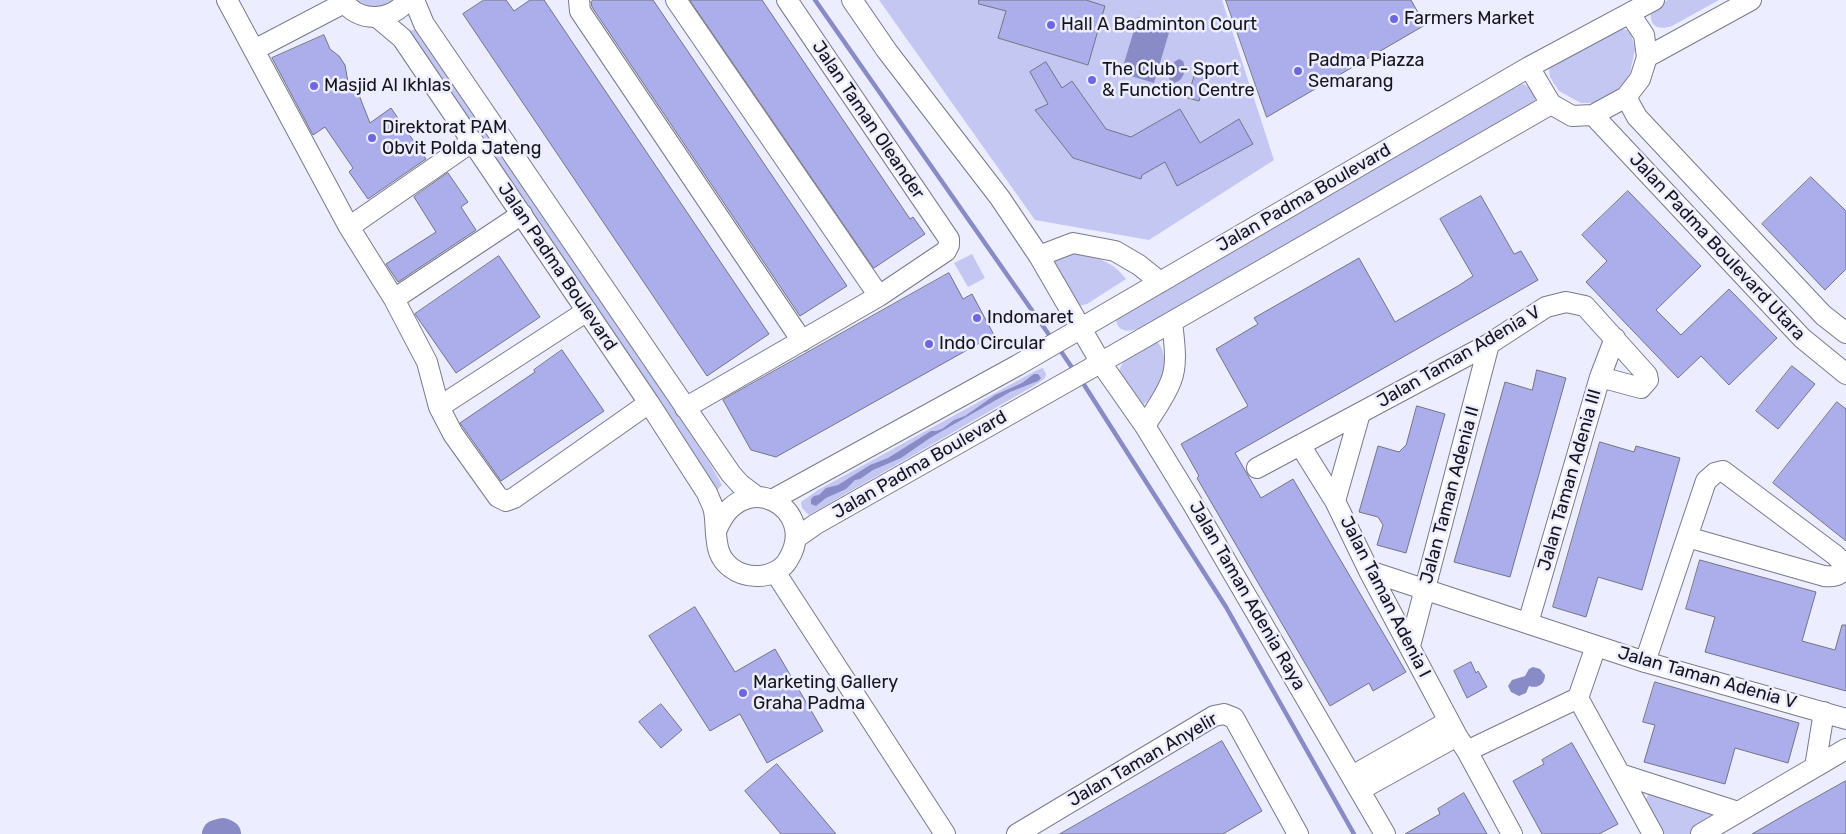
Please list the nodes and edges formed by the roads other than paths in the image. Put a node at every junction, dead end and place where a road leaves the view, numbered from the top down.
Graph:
1 (227, 0) edge
2 (407, 0) edge
3 (414, 0) edge
4 (579, 0) edge
5 (676, 0) edge
6 (787, 0) edge
7 (852, 0) edge
8 (1654, 0) edge
9 (1751, 0) edge
10 (343, 1) edge
11 (1630, 14) junction
12 (377, 17) junction
13 (254, 50) junction
14 (1647, 57) junction
15 (1529, 67) junction
16 (1626, 97) junction
17 (1551, 104) junction
18 (1593, 115) junction
19 (473, 142) junction
20 (522, 214) junction
21 (349, 228) junction
22 (1039, 256) junction
23 (1159, 283) junction
24 (879, 296) junction
25 (394, 299) junction
26 (587, 311) junction
27 (1172, 322) junction
28 (1080, 329) junction
29 (1846, 333) edge
30 (1615, 338) junction
31 (802, 341) junction
32 (1489, 344) junction
33 (1101, 363) junction
34 (1846, 374) edge
35 (1600, 377) junction
36 (649, 403) junction
37 (439, 407) junction
38 (685, 408) junction
39 (1360, 412) junction
40 (1145, 426) junction
41 (1300, 444) junction
42 (1257, 468) dead end
43 (764, 499) junction
44 (1335, 502) junction
45 (717, 529) junction
46 (1687, 537) junction
47 (796, 538) junction
48 (1369, 571) junction
49 (776, 572) junction
50 (1425, 590) junction
51 (1528, 623) junction
52 (1410, 646) junction
53 (1596, 646) junction
54 (1645, 662) junction
55 (1578, 698) junction
56 (1824, 712) junction
57 (1846, 719) edge
58 (1458, 736) junction
59 (1846, 749) edge
60 (1814, 768) junction
61 (1620, 774) junction
62 (1356, 783) junction
63 (1734, 821) edge
64 (1291, 832) edge
65 (945, 834) edge
66 (1017, 834) edge
67 (1384, 834) edge
68 (1512, 834) edge
69 (1653, 834) edge
70 (1701, 834) edge

1 - 13 street
2 - 12 street
3 - 38 street, Jalan Padma Boulevard
4 - 31 street
5 - 24 street
6 - 24 street, Jalan Taman Oleander
7 - 22 street, Jalan Taman Adenia Raya
8 - 11 street
9 - 14 street
10 - 12 street
10 - 13 street
11 - 14 street
11 - 15 street, Jalan Padma Boulevard
12 - 19 street, Jalan Padma Boulevard
13 - 21 street
14 - 16 street
15 - 17 street
15 - 23 street, Jalan Padma Boulevard
16 - 18 street
16 - 29 street, Jalan Padma Boulevard Utara
17 - 18 street
17 - 27 street
18 - 34 street, Jalan Padma Boulevard Utara
19 - 20 street, Jalan Padma Boulevard
19 - 21 street
20 - 25 street
20 - 26 street, Jalan Padma Boulevard
21 - 25 street
22 - 23 street
22 - 28 street, Jalan Taman Adenia Raya
23 - 28 street, Jalan Padma Boulevard
24 - 31 street
25 - 37 street
26 - 36 street, Jalan Padma Boulevard
26 - 37 street
27 - 33 street
27 - 40 street
28 - 33 street, Jalan Taman Adenia Raya
28 - 43 street, Jalan Padma Boulevard
30 - 32 street, Jalan Taman Adenia V
30 - 35 street, Jalan Taman Adenia III
30 - 35 street, Jalan Taman Adenia V
31 - 38 street
32 - 39 street, Jalan Taman Adenia V
32 - 50 street, Jalan Taman Adenia II
33 - 40 street, Jalan Taman Adenia Raya
33 - 47 street, Jalan Padma Boulevard
35 - 51 street, Jalan Taman Adenia III
36 - 37 street
36 - 45 street, Jalan Padma Boulevard
38 - 43 street, Jalan Padma Boulevard
39 - 41 street, Jalan Taman Adenia V
39 - 44 street
40 - 62 street, Jalan Taman Adenia Raya
41 - 42 street, Jalan Taman Adenia V
41 - 44 street, Jalan Taman Adenia I
43 - 45 street
43 - 47 street
44 - 48 street, Jalan Taman Adenia I
45 - 49 street
46 - 46 street
46 - 54 street
47 - 49 street
48 - 50 street, Jalan Taman Adenia V
48 - 52 street, Jalan Taman Adenia I
49 - 65 street
50 - 51 street, Jalan Taman Adenia V
50 - 52 street, Jalan Taman Adenia II
51 - 53 street, Jalan Taman Adenia V
52 - 58 street, Jalan Taman Adenia I
53 - 54 street, Jalan Taman Adenia V
53 - 55 street
54 - 56 street, Jalan Taman Adenia V
55 - 58 street
55 - 61 street
56 - 57 street, Jalan Taman Adenia V
56 - 60 street
58 - 62 street
58 - 68 street, Jalan Taman Adenia I
59 - 60 street
60 - 63 street
61 - 63 street
61 - 69 street
62 - 67 street, Jalan Taman Adenia Raya
63 - 70 street
64 - 66 street, Jalan Taman Anyelir

